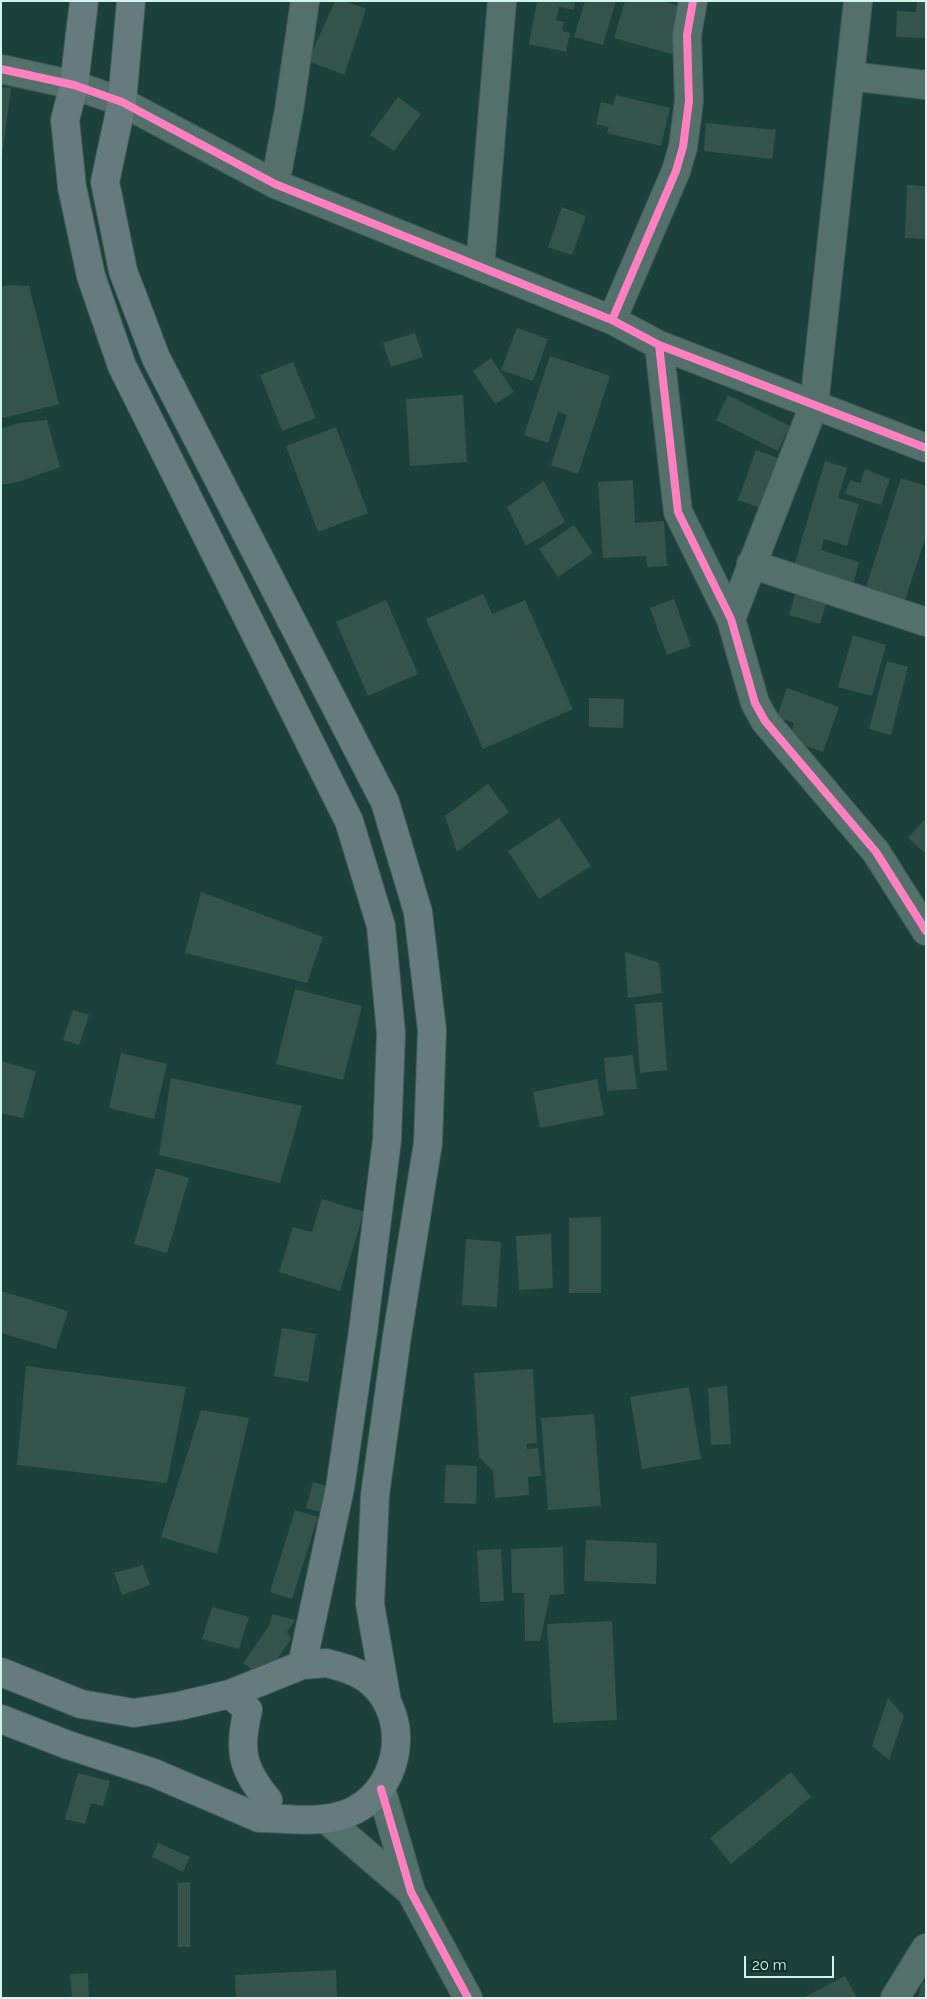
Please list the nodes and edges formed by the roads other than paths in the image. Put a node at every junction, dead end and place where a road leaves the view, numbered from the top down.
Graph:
1 (84, 1) edge
2 (131, 1) edge
3 (305, 1) edge
4 (502, 1) edge
5 (693, 1) edge
6 (858, 1) edge
7 (1, 69) edge
8 (850, 76) junction
9 (74, 85) junction
10 (926, 85) edge
11 (122, 102) junction
12 (275, 184) junction
13 (480, 267) junction
14 (612, 320) junction
15 (659, 345) junction
16 (814, 405) junction
17 (926, 448) edge
18 (751, 564) junction
19 (732, 619) junction
20 (926, 622) edge
21 (926, 931) edge
22 (302, 1665) junction
23 (1, 1672) edge
24 (230, 1694) junction
25 (387, 1702) junction
26 (1, 1719) edge
27 (380, 1789) junction
28 (258, 1818) junction
29 (326, 1819) junction
30 (411, 1892) junction
31 (926, 1948) edge
32 (468, 1998) edge
33 (895, 1998) edge

1 - 9 main road
2 - 11 main road
3 - 12 street
4 - 13 street
5 - 14 street
6 - 8 street
7 - 9 street
8 - 10 street
8 - 16 street
9 - 11 street
9 - 22 main road
11 - 12 street
11 - 25 main road
12 - 13 street
13 - 14 street
14 - 15 street
15 - 16 street
15 - 19 street
16 - 17 street
16 - 18 street
18 - 19 street
18 - 20 street
19 - 21 street
22 - 24 main road
22 - 25 main road
23 - 24 main road
24 - 28 main road
25 - 27 main road
26 - 28 main road
27 - 29 main road
27 - 30 street
28 - 29 main road
29 - 30 street
30 - 32 street
31 - 33 street

